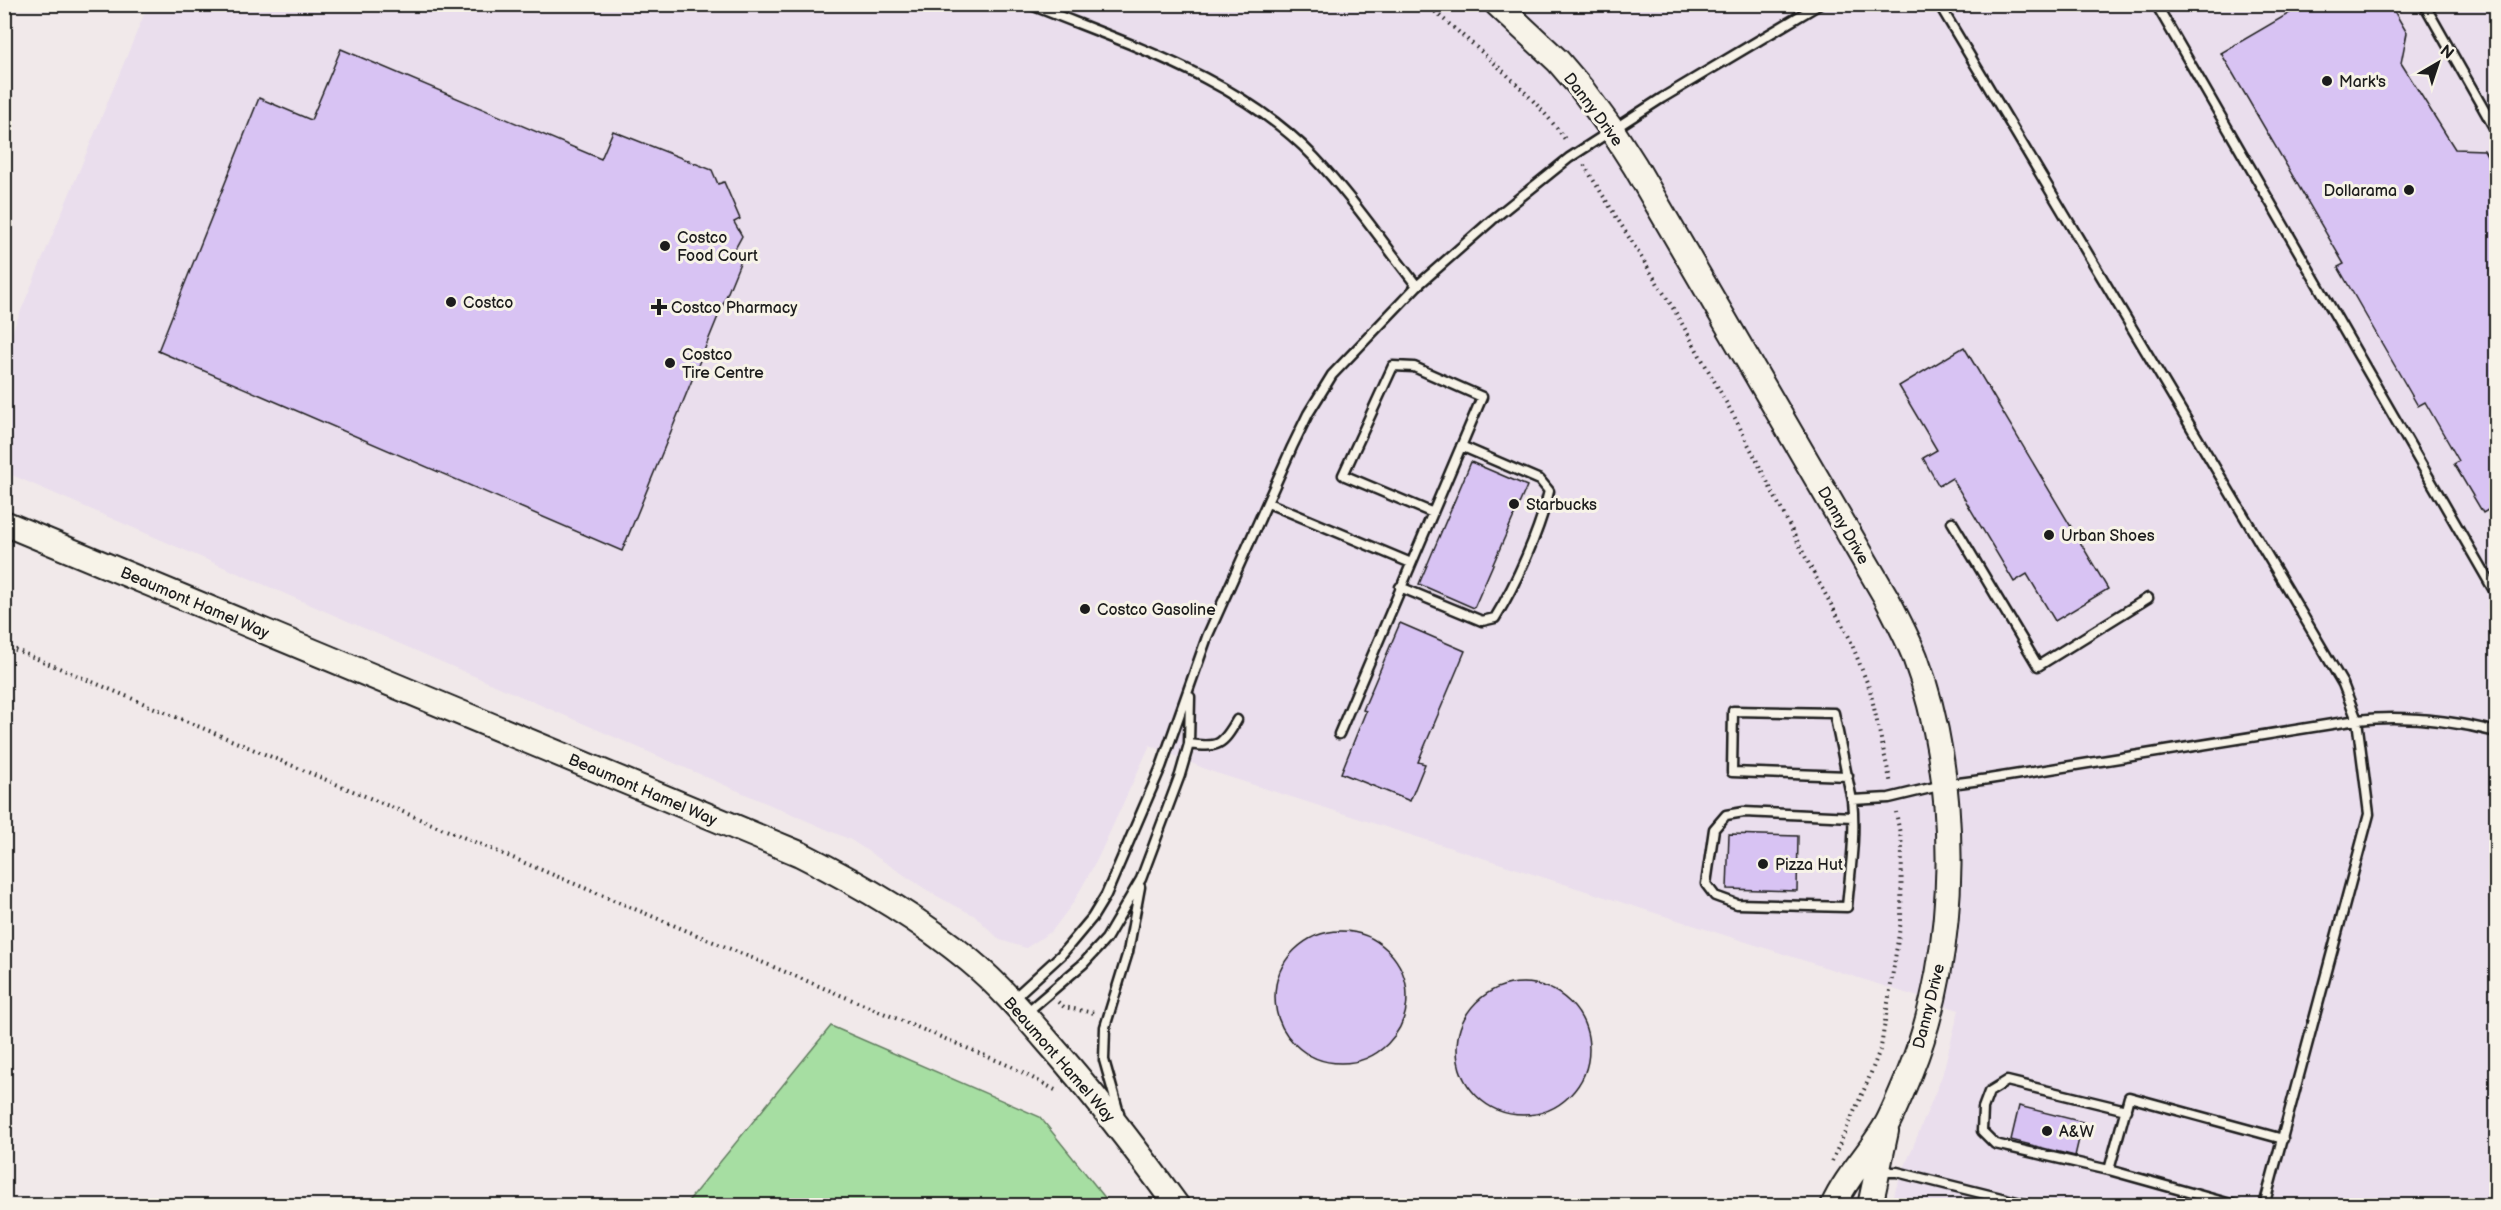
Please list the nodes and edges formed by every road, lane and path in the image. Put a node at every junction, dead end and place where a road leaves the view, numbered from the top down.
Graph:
1 (1029, 4) edge
2 (1426, 4) edge
3 (1497, 4) edge
4 (1820, 4) edge
5 (1939, 4) edge
6 (2156, 4) edge
7 (2424, 4) edge
8 (1612, 130) junction
9 (2496, 131) edge
10 (1560, 132) dead end
11 (1600, 189) dead end
12 (1417, 285) junction
13 (1461, 446) junction
14 (1268, 503) junction
15 (1433, 513) junction
16 (1952, 522) dead end
17 (4, 523) edge
18 (1411, 562) junction
19 (1400, 587) junction
20 (2496, 594) edge
21 (2148, 598) dead end
22 (4, 645) edge
23 (1190, 688) junction
24 (1237, 720) dead end
25 (2357, 720) junction
26 (2496, 732) edge
27 (1339, 734) dead end
28 (1189, 744) junction
29 (1888, 771) dead end
30 (1848, 776) junction
31 (1943, 784) junction
32 (1852, 800) junction
33 (1853, 818) junction
34 (1902, 845) dead end
35 (1142, 879) junction
36 (1057, 1002) dead end
37 (1018, 1008) junction
38 (1094, 1013) dead end
39 (1065, 1098) dead end
40 (2126, 1110) junction
41 (1887, 1123) junction
42 (2283, 1139) junction
43 (1130, 1142) junction
44 (1831, 1162) dead end
45 (2109, 1170) junction
46 (1877, 1172) junction
47 (1177, 1206) edge
48 (1833, 1206) edge
49 (1870, 1206) edge
50 (2033, 1206) edge
51 (2238, 1206) edge
52 (2264, 1206) edge

1 - 12 lane
2 - 10 path
3 - 8 street, Danny Drive
4 - 8 lane
5 - 25 lane
6 - 20 lane
7 - 9 lane
8 - 12 lane
8 - 31 street, Danny Drive
11 - 29 path
12 - 14 lane
13 - 15 lane
13 - 15 lane
13 - 19 lane
14 - 18 lane
14 - 23 lane
15 - 18 lane
16 - 21 lane
17 - 37 street, Beaumont Hamel Way
18 - 19 lane
19 - 27 lane
22 - 39 path
23 - 28 lane
23 - 37 lane
24 - 28 lane
25 - 26 lane
25 - 31 lane
25 - 42 lane
28 - 35 lane
30 - 30 lane
30 - 32 lane
31 - 32 lane
31 - 41 street, Danny Drive
32 - 33 lane
33 - 33 lane
34 - 44 path
35 - 37 lane
35 - 43 lane
36 - 38 path
37 - 43 street, Beaumont Hamel Way
40 - 42 lane
40 - 45 lane
40 - 45 lane
41 - 46 street, Danny Drive
41 - 48 street, Danny Drive
42 - 52 lane
43 - 47 street, Beaumont Hamel Way
45 - 51 lane
46 - 49 street, Danny Drive
46 - 50 lane

